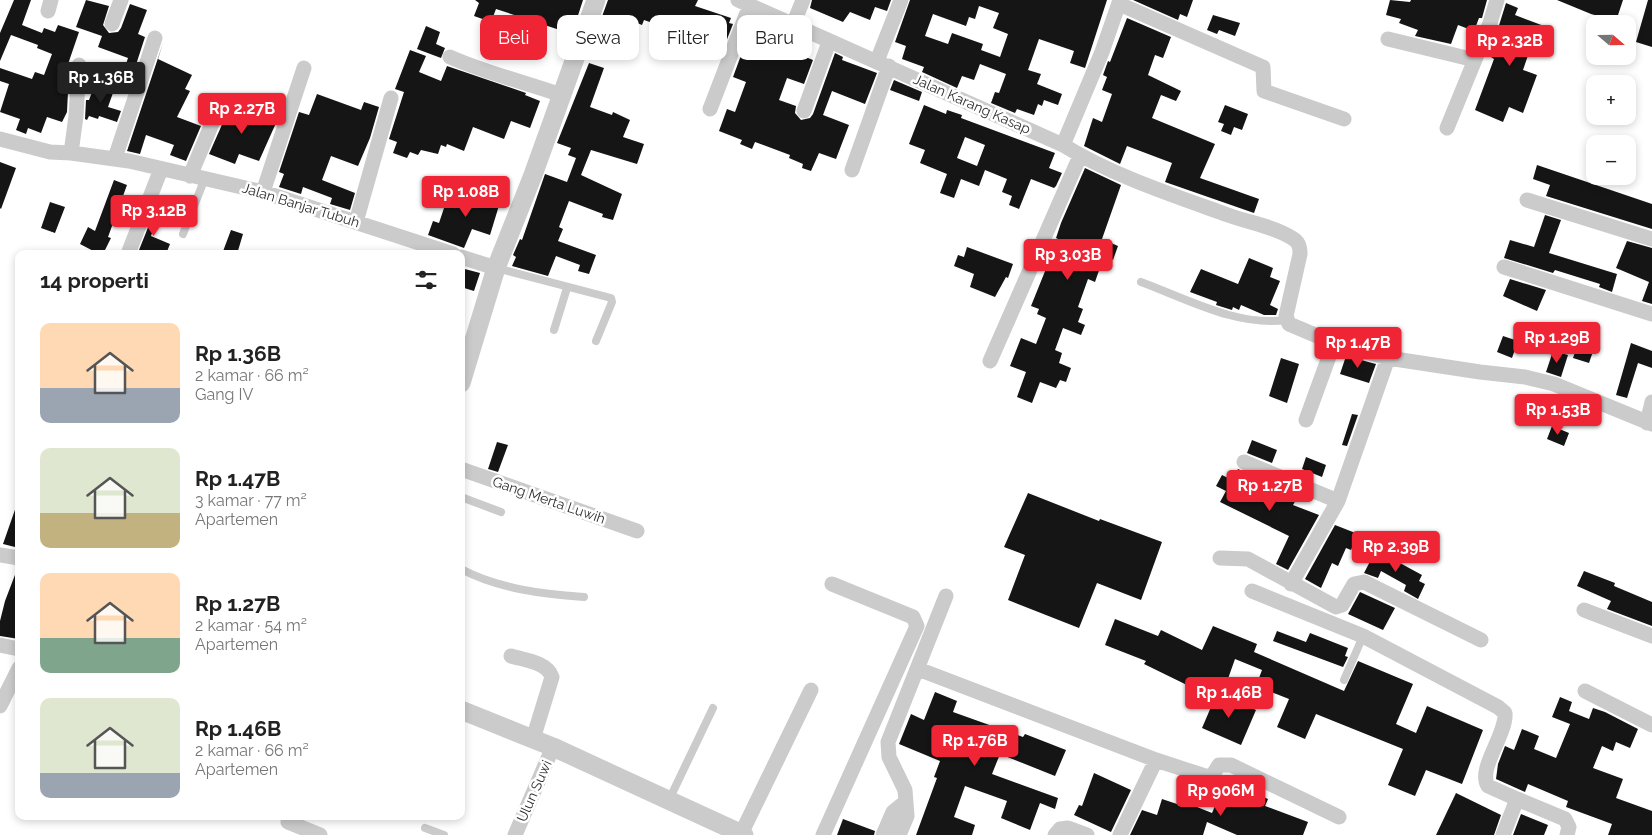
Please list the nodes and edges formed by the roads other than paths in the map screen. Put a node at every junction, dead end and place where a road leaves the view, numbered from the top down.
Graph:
1 (121, 0) edge
2 (596, 0) edge
3 (804, 0) edge
4 (901, 0) edge
5 (1497, 0) edge
6 (744, 2) edge
7 (1119, 2) edge
8 (772, 15) edge
9 (797, 15) edge
10 (112, 24) dead end
11 (812, 34) edge
12 (155, 38) dead end
13 (1388, 39) dead end
14 (829, 42) junction
15 (450, 57) dead end
16 (1475, 60) junction
17 (883, 63) junction
18 (79, 65) dead end
19 (304, 68) dead end
20 (561, 95) junction
21 (391, 98) dead end
22 (219, 107) dead end
23 (710, 109) dead end
24 (804, 111) dead end
25 (1344, 119) dead end
26 (1448, 128) dead end
27 (0, 139) edge
28 (1063, 145) junction
29 (71, 152) junction
30 (1080, 156) junction
31 (114, 158) junction
32 (161, 169) junction
33 (852, 170) dead end
34 (198, 177) junction
35 (263, 192) junction
36 (1527, 200) dead end
37 (356, 222) junction
38 (182, 234) dead end
39 (1652, 239) edge
40 (130, 250) edge
41 (441, 250) edge
42 (465, 257) edge
43 (1504, 267) dead end
44 (496, 268) junction
45 (1141, 282) dead end
46 (567, 288) junction
47 (1652, 314) edge
48 (1287, 320) junction
49 (554, 330) dead end
50 (596, 341) dead end
51 (1334, 343) junction
52 (1388, 358) junction
53 (990, 361) dead end
54 (465, 369) edge
55 (1652, 402) edge
56 (1306, 420) dead end
57 (1649, 423) edge
58 (1244, 462) dead end
59 (465, 470) edge
60 (465, 498) edge
61 (1338, 501) junction
62 (501, 512) dead end
63 (636, 531) dead end
64 (0, 555) edge
65 (15, 557) edge
66 (1220, 558) dead end
67 (465, 571) edge
68 (832, 584) dead end
69 (1291, 584) junction
70 (1252, 591) dead end
71 (946, 596) dead end
72 (584, 597) dead end
73 (1584, 610) dead end
74 (1363, 636) junction
75 (1652, 636) edge
76 (1481, 640) dead end
77 (0, 645) edge
78 (15, 648) edge
79 (511, 656) dead end
80 (918, 669) junction
81 (15, 676) edge
82 (1344, 680) dead end
83 (811, 690) dead end
84 (1585, 691) dead end
85 (0, 706) edge
86 (713, 708) dead end
87 (465, 712) edge
88 (1652, 725) edge
89 (533, 739) junction
90 (553, 747) junction
91 (1156, 760) junction
92 (1517, 799) junction
93 (669, 800) junction
94 (904, 803) junction
95 (1339, 818) dead end
96 (288, 822) dead end
97 (425, 828) dead end
98 (720, 829) edge
99 (743, 834) edge
100 (320, 835) edge
101 (444, 835) edge
102 (515, 835) edge
103 (823, 835) edge
104 (883, 835) edge
105 (899, 835) edge
106 (1055, 835) edge
107 (1087, 835) edge
108 (1120, 835) edge
109 (1503, 835) edge
110 (1567, 835) edge

1 - 10 street
2 - 20 street
3 - 9 street
4 - 17 street
5 - 16 street
6 - 8 street, Jalan Karang Kasap
6 - 23 street
7 - 25 street
7 - 28 street
11 - 14 street, Jalan Karang Kasap
12 - 31 street
13 - 16 street
14 - 17 street, Jalan Karang Kasap
14 - 24 street
15 - 20 street
16 - 26 street
17 - 28 street, Jalan Karang Kasap
17 - 33 street
18 - 29 street
19 - 35 street
20 - 44 street
21 - 37 street
22 - 34 street
27 - 29 street, Jalan Banjar Tubuh
28 - 30 street, Jalan Karang Kasap
29 - 31 street, Jalan Banjar Tubuh
30 - 48 street, Jalan Karang Kasap
30 - 53 street
31 - 32 street, Jalan Banjar Tubuh
32 - 34 street, Jalan Banjar Tubuh
32 - 40 street
34 - 35 street, Jalan Banjar Tubuh
34 - 38 lane
35 - 37 street, Jalan Banjar Tubuh
36 - 39 street
37 - 41 street, Jalan Banjar Tubuh
42 - 44 street
43 - 47 street
44 - 46 lane
44 - 54 street
45 - 48 lane
46 - 49 lane
46 - 50 lane
48 - 51 street
51 - 52 street
51 - 56 street
52 - 57 street
52 - 61 street
55 - 57 street
58 - 61 street
59 - 63 street, Gang Merta Luwih
60 - 62 lane
61 - 69 street
64 - 65 street
66 - 69 street
67 - 72 lane
68 - 103 street
69 - 76 street
70 - 74 street
71 - 80 street
73 - 75 street
74 - 82 lane
74 - 92 street
77 - 78 street
79 - 89 street
80 - 91 street
80 - 94 street
81 - 85 street
83 - 99 street
84 - 88 street
86 - 93 lane
87 - 89 street
89 - 90 street
90 - 93 street
90 - 102 street, Ulun Suwi
91 - 95 street
91 - 108 street
92 - 109 street
92 - 110 street
93 - 98 street
94 - 104 street
94 - 105 street
96 - 100 street
97 - 101 lane
98 - 99 street
106 - 107 street

